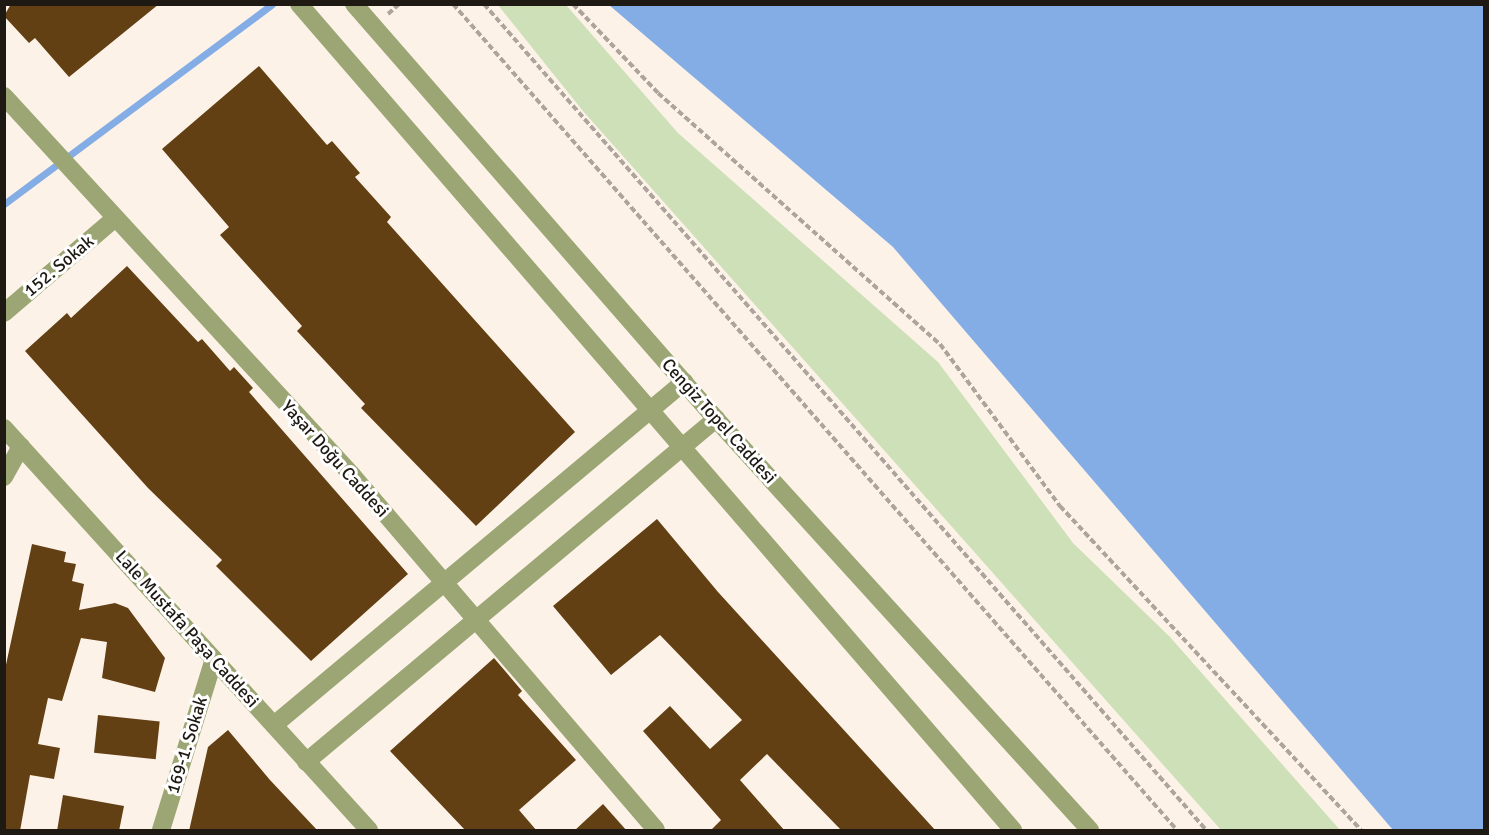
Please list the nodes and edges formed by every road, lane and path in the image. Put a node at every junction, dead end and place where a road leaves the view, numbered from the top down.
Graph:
1 (299, 4) edge
2 (354, 4) edge
3 (453, 4) edge
4 (484, 4) edge
5 (573, 4) edge
6 (6, 102) edge
7 (113, 220) junction
8 (4, 312) edge
9 (684, 382) junction
10 (648, 412) junction
11 (716, 419) junction
12 (4, 428) edge
13 (21, 446) junction
14 (679, 449) junction
15 (4, 477) edge
16 (443, 582) junction
17 (474, 618) junction
18 (214, 659) junction
19 (274, 725) junction
20 (306, 762) junction
21 (161, 831) edge
22 (369, 831) edge
23 (656, 831) edge
24 (1013, 831) edge
25 (1090, 831) edge
26 (1177, 831) edge
27 (1206, 831) edge
28 (1361, 831) edge

1 - 10 street
2 - 9 street, Cengiz Topel Caddesi
3 - 26 path
4 - 27 path
5 - 28 path
6 - 7 street, Yaşar Doğu Caddesi
7 - 8 street, 152. Sokak
7 - 16 street, Yaşar Doğu Caddesi
9 - 10 street
9 - 11 street, Cengiz Topel Caddesi
10 - 14 street
10 - 16 street
11 - 14 street
11 - 25 street, Cengiz Topel Caddesi
12 - 13 street, Lale Mustafa Paşa Caddesi
13 - 15 street
13 - 18 street, Lale Mustafa Paşa Caddesi
14 - 17 street
14 - 24 street
16 - 17 street, Yaşar Doğu Caddesi
16 - 19 street
17 - 20 street
17 - 23 street, Yaşar Doğu Caddesi
18 - 19 street, Lale Mustafa Paşa Caddesi
18 - 21 street, 169-1. Sokak
19 - 20 street, Lale Mustafa Paşa Caddesi
20 - 22 street, Lale Mustafa Paşa Caddesi

